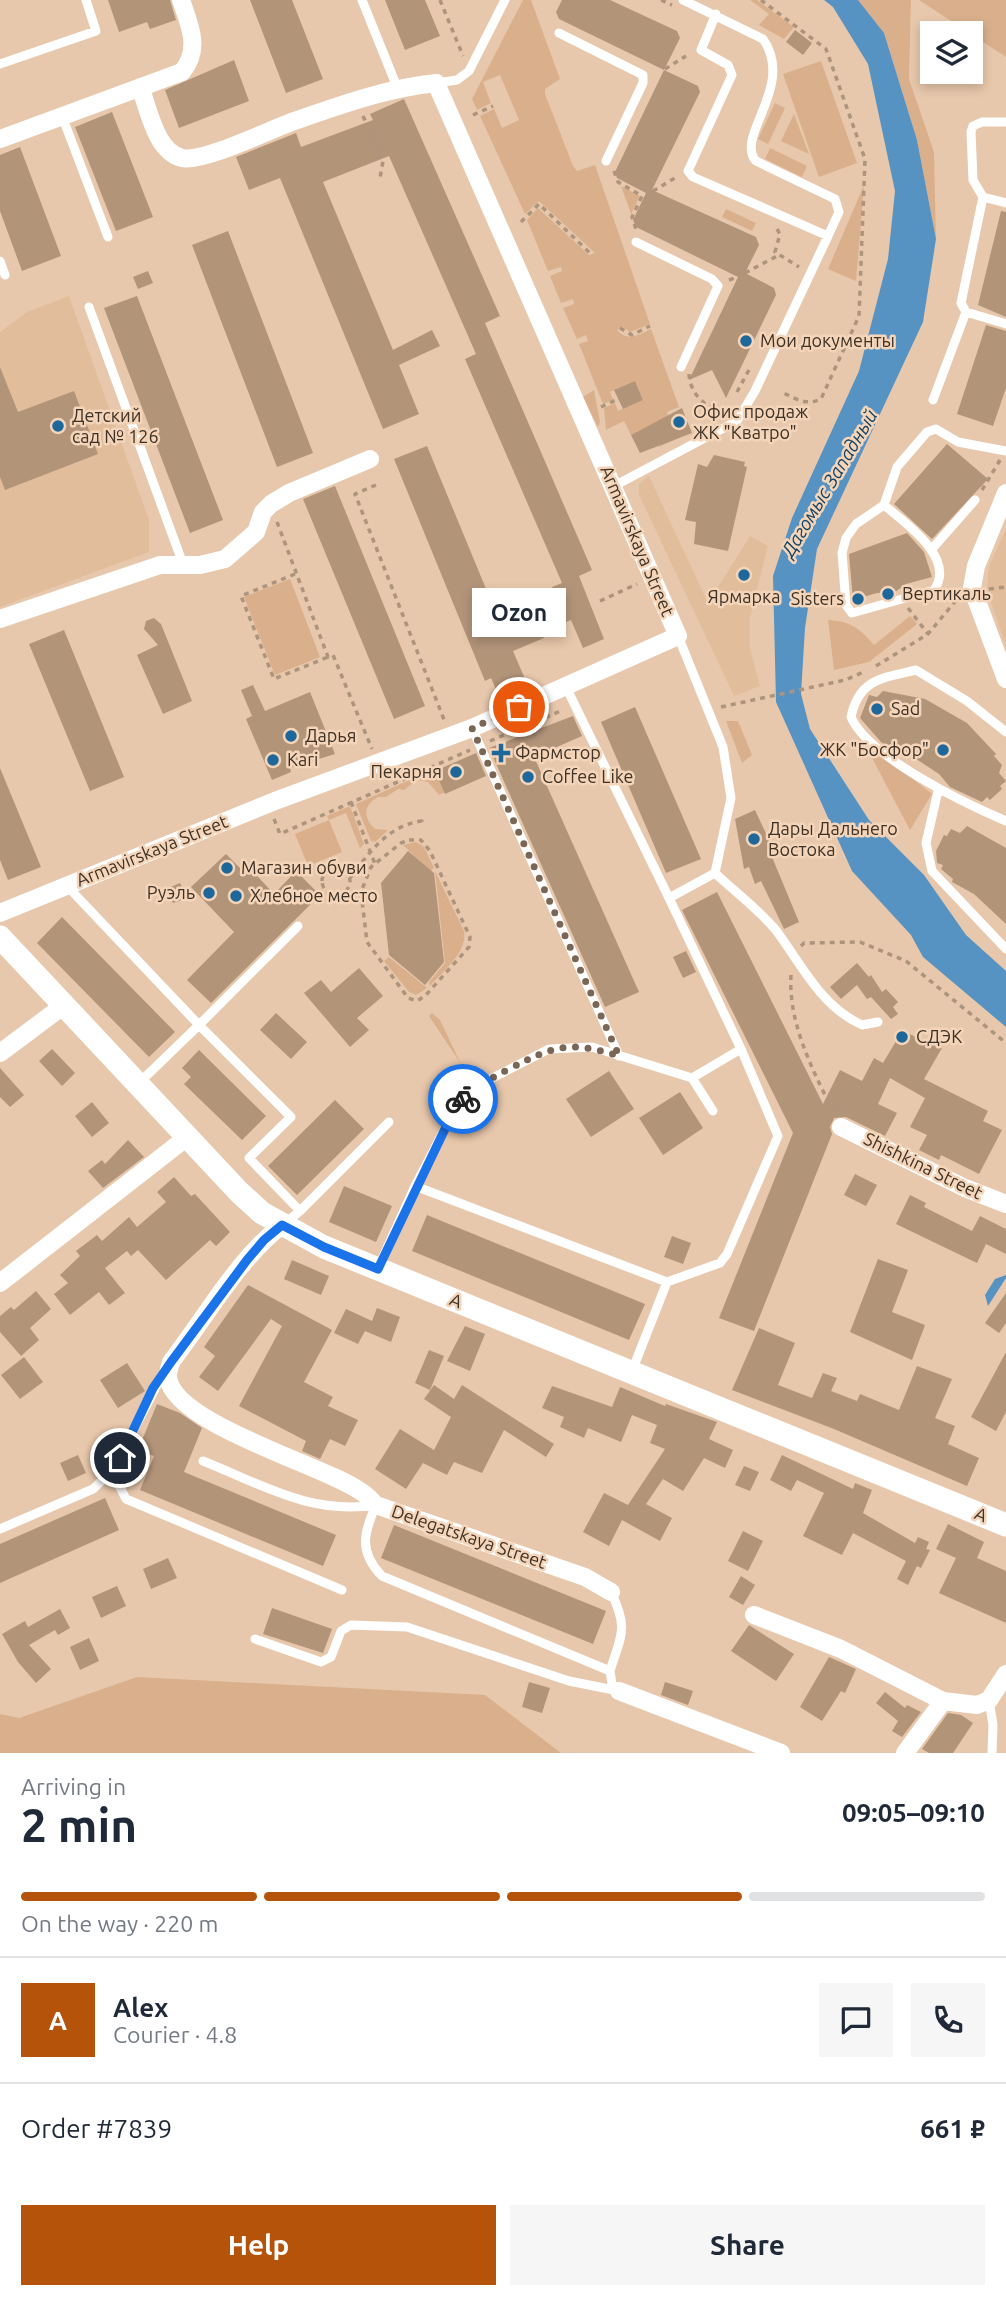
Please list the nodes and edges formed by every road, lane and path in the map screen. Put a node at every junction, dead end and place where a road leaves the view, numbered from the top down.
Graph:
1 (86, 0) edge
2 (181, 0) edge
3 (362, 0) edge
4 (440, 0) edge
5 (505, 0) edge
6 (662, 0) edge
7 (683, 0) edge
8 (673, 6) dead end
9 (716, 14) junction
10 (559, 33) dead end
11 (687, 55) dead end
12 (0, 64) edge
13 (469, 71) junction
14 (658, 73) dead end
15 (436, 83) junction
16 (140, 87) junction
17 (397, 88) junction
18 (357, 101) junction
19 (492, 106) dead end
20 (473, 115) dead end
21 (62, 116) junction
22 (1006, 122) edge
23 (0, 139) edge
24 (610, 164) joint
25 (380, 178) dead end
26 (679, 183) dead end
27 (653, 191) dead end
28 (984, 197) junction
29 (1006, 203) edge
30 (521, 222) dead end
31 (766, 223) dead end
32 (828, 236) junction
33 (108, 237) dead end
34 (637, 238) joint
35 (592, 255) dead end
36 (779, 255) junction
37 (0, 261) edge
38 (799, 271) dead end
39 (745, 273) dead end
40 (5, 275) dead end
41 (722, 276) dead end
42 (738, 277) dead end
43 (727, 281) junction
44 (726, 288) dead end
45 (89, 307) dead end
46 (966, 312) junction
47 (1006, 324) edge
48 (650, 326) dead end
49 (620, 328) dead end
50 (755, 358) dead end
51 (685, 368) joint
52 (736, 395) dead end
53 (618, 399) dead end
54 (933, 400) dead end
55 (601, 407) dead end
56 (730, 407) dead end
57 (1005, 451) edge
58 (370, 458) dead end
59 (376, 485) dead end
60 (614, 486) junction
61 (1006, 493) edge
62 (975, 500) joint
63 (271, 504) junction
64 (884, 505) junction
65 (931, 550) junction
66 (183, 564) junction
67 (295, 574) junction
68 (1006, 587) edge
69 (972, 588) junction
70 (642, 595) dead end
71 (600, 601) dead end
72 (913, 615) dead end
73 (0, 619) edge
74 (929, 634) junction
75 (678, 636) junction
76 (328, 657) junction
77 (1006, 679) edge
78 (566, 687) junction
79 (574, 705) junction
80 (708, 709) junction
81 (446, 724) dead end
82 (472, 728) junction
83 (1006, 732) edge
84 (480, 746) junction
85 (373, 751) dead end
86 (938, 791) junction
87 (351, 802) junction
88 (268, 804) junction
89 (1006, 821) edge
90 (421, 826) dead end
91 (370, 852) junction
92 (375, 864) junction
93 (715, 873) junction
94 (350, 878) junction
95 (65, 885) junction
96 (669, 898) junction
97 (0, 913) edge
98 (298, 926) dead end
99 (0, 937) edge
100 (1006, 949) edge
101 (793, 954) junction
102 (63, 1006) junction
103 (878, 1022) dead end
104 (199, 1025) junction
105 (1006, 1043) edge
106 (741, 1049) junction
107 (0, 1053) edge
108 (619, 1056) junction
109 (692, 1078) junction
110 (136, 1085) junction
111 (713, 1111) dead end
112 (389, 1122) dead end
113 (841, 1127) joint
114 (186, 1138) junction
115 (415, 1186) junction
116 (1006, 1204) edge
117 (291, 1218) junction
118 (378, 1269) junction
119 (667, 1282) junction
120 (0, 1283) edge
121 (171, 1362) junction
122 (632, 1373) junction
123 (203, 1461) dead end
124 (112, 1471) junction
125 (376, 1505) junction
126 (1006, 1525) edge
127 (0, 1529) edge
128 (342, 1590) dead end
129 (611, 1592) joint
130 (754, 1615) dead end
131 (255, 1639) dead end
132 (610, 1671) junction
133 (1006, 1674) edge
134 (619, 1691) junction
135 (989, 1700) junction
136 (943, 1701) junction
137 (781, 1753) edge
138 (905, 1753) edge
139 (992, 1753) edge

1 - 12 lane
2 - 16 street
3 - 17 lane
4 - 13 path
5 - 13 lane
6 - 8 path
7 - 9 lane
9 - 32 lane
9 - 32 lane
10 - 24 lane
11 - 14 path
13 - 15 lane
15 - 17 street
15 - 60 street, Armavirskaya Street
16 - 18 street
16 - 21 street
17 - 18 street
18 - 25 path
19 - 20 path
21 - 23 street
21 - 33 lane
22 - 28 lane
24 - 34 path
26 - 27 path
28 - 29 lane
28 - 46 lane
30 - 35 path
31 - 36 path
32 - 60 lane
34 - 51 lane
36 - 38 path
36 - 39 path
37 - 40 lane
41 - 43 path
42 - 43 path
43 - 44 path
45 - 66 lane
46 - 47 lane
46 - 54 lane
48 - 49 path
50 - 52 path
51 - 56 path
53 - 55 path
57 - 62 path
57 - 64 lane
58 - 63 street
59 - 81 path
60 - 75 street, Armavirskaya Street
61 - 69 street
62 - 65 lane
63 - 66 street
63 - 67 path
64 - 65 lane
64 - 65 lane
66 - 73 street
67 - 76 path
67 - 76 path
68 - 69 path
69 - 74 path
69 - 77 street
70 - 71 path
72 - 74 path
74 - 80 path
75 - 78 street, Armavirskaya Street
75 - 80 lane
76 - 85 path
78 - 79 lane
78 - 82 street, Armavirskaya Street
79 - 84 path
79 - 96 lane
80 - 93 lane
82 - 84 lane
82 - 88 street, Armavirskaya Street
83 - 86 lane
84 - 87 path
84 - 108 lane
86 - 89 lane
86 - 100 lane
87 - 88 path
87 - 91 path
88 - 95 street, Armavirskaya Street
90 - 91 path
91 - 92 path
91 - 94 path
92 - 92 path
93 - 96 lane
93 - 101 lane
94 - 94 path
95 - 97 street, Armavirskaya Street
95 - 104 lane
96 - 106 lane
98 - 104 lane
99 - 102 main road, A
101 - 103 lane
101 - 105 path
101 - 113 path
102 - 107 street
102 - 110 main road, A
104 - 110 lane
104 - 117 lane
106 - 109 lane
106 - 119 lane
108 - 109 lane
108 - 115 lane
109 - 111 lane
110 - 114 main road, A
112 - 117 lane
113 - 116 street, Shishkina Street
114 - 117 main road, A
114 - 120 street
115 - 118 lane
115 - 119 lane
117 - 118 main road, A
117 - 121 street
118 - 122 main road, A
119 - 122 lane
121 - 124 lane
121 - 125 street, Delegatskaya Street
122 - 126 main road, A
123 - 125 lane
124 - 127 lane
124 - 128 lane
125 - 129 street, Delegatskaya Street
125 - 132 lane
129 - 132 lane
130 - 136 street
131 - 134 lane
132 - 134 lane
133 - 135 street
134 - 137 street
135 - 136 street
135 - 139 lane
136 - 138 street

